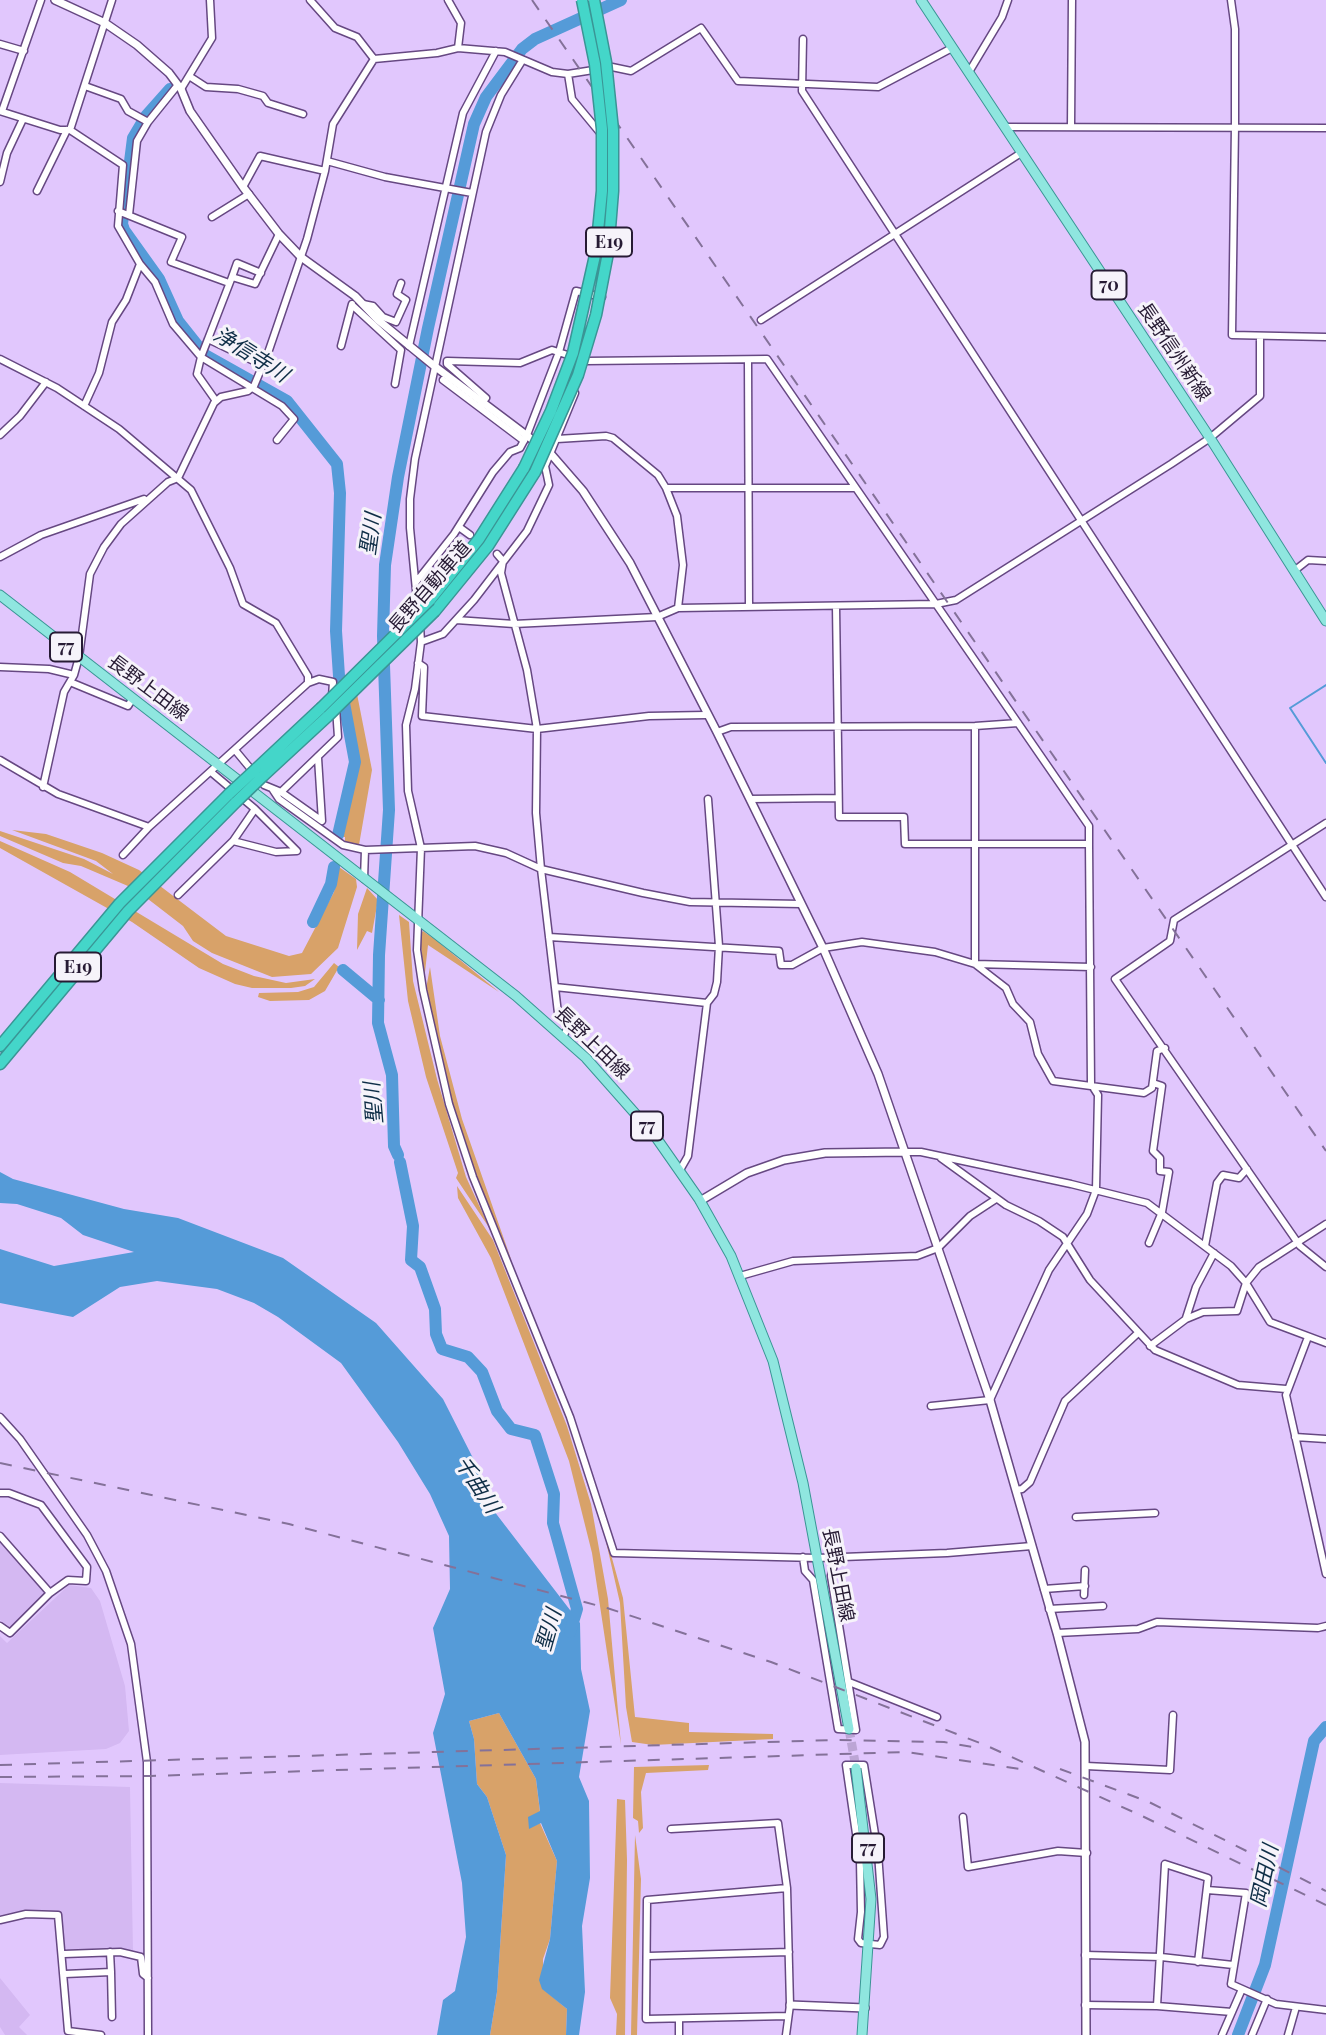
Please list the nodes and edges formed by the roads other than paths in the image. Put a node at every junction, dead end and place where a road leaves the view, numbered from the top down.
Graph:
1 (41, 0) edge
2 (55, 0) edge
3 (112, 0) edge
4 (209, 0) edge
5 (310, 0) edge
6 (448, 0) edge
7 (582, 0) edge
8 (596, 0) edge
9 (921, 0) edge
10 (1008, 0) edge
11 (1072, 0) edge
12 (1231, 0) edge
13 (105, 23) junction
14 (803, 39) dead end
15 (0, 44) edge
16 (458, 48) junction
17 (952, 48) junction
18 (24, 51) junction
19 (496, 51) junction
20 (374, 60) junction
21 (522, 61) junction
22 (612, 67) junction
23 (969, 72) junction
24 (568, 74) junction
25 (189, 76) junction
26 (801, 83) junction
27 (85, 86) junction
28 (179, 87) junction
29 (1, 111) edge
30 (303, 114) dead end
31 (23, 119) junction
32 (145, 120) junction
33 (1071, 126) junction
34 (1235, 126) junction
35 (1006, 127) junction
36 (1326, 128) edge
37 (68, 130) junction
38 (1021, 153) junction
39 (327, 161) junction
40 (128, 166) junction
41 (325, 171) junction
42 (0, 183) edge
43 (444, 186) junction
44 (243, 187) junction
45 (37, 191) dead end
46 (472, 193) junction
47 (249, 194) junction
48 (119, 211) junction
49 (129, 214) junction
50 (212, 217) dead end
51 (279, 234) junction
52 (895, 235) junction
53 (301, 257) junction
54 (141, 264) junction
55 (261, 273) junction
56 (231, 280) junction
57 (401, 283) dead end
58 (355, 296) junction
59 (603, 298) junction
60 (362, 304) junction
61 (352, 305) junction
62 (761, 320) dead end
63 (1260, 336) junction
64 (1326, 337) edge
65 (208, 339) junction
66 (341, 346) dead end
67 (411, 348) junction
68 (559, 352) junction
69 (201, 357) junction
70 (0, 359) edge
71 (586, 361) junction
72 (748, 361) junction
73 (262, 365) junction
74 (434, 366) junction
75 (443, 380) dead end
76 (46, 382) junction
77 (396, 384) dead end
78 (253, 387) junction
79 (216, 401) junction
80 (482, 405) junction
81 (84, 406) junction
82 (0, 435) edge
83 (525, 438) junction
84 (1210, 438) junction
85 (557, 439) junction
86 (276, 440) dead end
87 (550, 453) junction
88 (529, 470) junction
89 (178, 478) junction
90 (666, 488) junction
91 (855, 488) junction
92 (748, 490) junction
93 (149, 497) junction
94 (1081, 520) junction
95 (458, 527) junction
96 (470, 534) dead end
97 (497, 554) dead end
98 (0, 557) edge
99 (503, 561) junction
100 (1326, 561) edge
101 (1294, 571) junction
102 (416, 582) junction
103 (0, 595) edge
104 (936, 604) junction
105 (749, 606) junction
106 (836, 606) junction
107 (678, 608) junction
108 (657, 617) junction
109 (456, 620) junction
110 (1326, 621) edge
111 (514, 624) junction
112 (421, 642) junction
113 (79, 657) junction
114 (418, 663) junction
115 (0, 667) edge
116 (72, 679) junction
117 (308, 683) junction
118 (133, 698) junction
119 (706, 715) junction
120 (1018, 723) junction
121 (837, 725) junction
122 (975, 726) junction
123 (537, 729) junction
124 (717, 732) junction
125 (235, 750) junction
126 (318, 758) junction
127 (0, 760) edge
128 (220, 765) junction
129 (211, 772) junction
130 (43, 787) junction
131 (272, 789) junction
132 (281, 792) junction
133 (838, 797) junction
134 (708, 799) dead end
135 (750, 799) junction
136 (255, 809) junction
137 (1326, 823) edge
138 (149, 827) junction
139 (233, 841) junction
140 (974, 844) junction
141 (1089, 844) junction
142 (1292, 845) junction
143 (418, 848) junction
144 (368, 849) junction
145 (123, 855) dead end
146 (541, 869) junction
147 (157, 873) junction
148 (366, 880) junction
149 (178, 895) dead end
150 (1326, 897) edge
151 (714, 902) junction
152 (802, 904) junction
153 (420, 919) junction
154 (549, 937) junction
155 (719, 946) junction
156 (823, 948) junction
157 (975, 964) junction
158 (1091, 967) junction
159 (555, 987) junction
160 (707, 1003) junction
161 (563, 1037) junction
162 (0, 1046) edge
163 (1165, 1048) junction
164 (0, 1064) edge
165 (1153, 1083) junction
166 (1091, 1084) junction
167 (906, 1152) junction
168 (936, 1155) junction
169 (1247, 1169) junction
170 (680, 1170) junction
171 (1096, 1190) junction
172 (996, 1199) junction
173 (700, 1201) junction
174 (1162, 1212) junction
175 (1326, 1224) edge
176 (1297, 1242) junction
177 (1149, 1243) dead end
178 (1067, 1245) junction
179 (1205, 1246) junction
180 (938, 1248) junction
181 (1214, 1253) junction
182 (1326, 1267) edge
183 (740, 1276) junction
184 (1246, 1283) junction
185 (1186, 1319) junction
186 (1138, 1333) junction
187 (1308, 1337) junction
188 (1326, 1343) edge
189 (1150, 1346) junction
190 (1286, 1389) junction
191 (990, 1400) junction
192 (932, 1406) dead end
193 (0, 1417) edge
194 (1296, 1437) junction
195 (1326, 1439) edge
196 (1016, 1490) junction
197 (0, 1493) edge
198 (1155, 1513) dead end
199 (1076, 1517) dead end
200 (0, 1536) edge
201 (1032, 1546) junction
202 (803, 1557) junction
203 (836, 1557) junction
204 (817, 1558) junction
205 (1086, 1570) dead end
206 (1326, 1574) edge
207 (1085, 1586) junction
208 (1044, 1589) junction
209 (50, 1593) junction
210 (1084, 1595) dead end
211 (1103, 1606) dead end
212 (1049, 1609) junction
213 (0, 1626) edge
214 (1326, 1626) edge
215 (1057, 1633) junction
216 (849, 1682) junction
217 (1173, 1715) dead end
218 (937, 1717) dead end
219 (849, 1728) tunnel mouth
220 (1086, 1766) junction
221 (856, 1768) tunnel mouth
222 (963, 1817) dead end
223 (671, 1829) dead end
224 (1087, 1853) junction
225 (787, 1888) junction
226 (1207, 1890) junction
227 (0, 1920) edge
228 (870, 1944) junction
229 (110, 1952) junction
230 (789, 1952) junction
231 (64, 1954) junction
232 (1085, 1955) junction
233 (649, 1956) junction
234 (1161, 1958) junction
235 (1198, 1962) junction
236 (1233, 1965) junction
237 (111, 1972) junction
238 (65, 1974) junction
239 (148, 1978) junction
240 (1243, 1990) junction
241 (1266, 1998) junction
242 (790, 2005) junction
243 (1085, 2005) junction
244 (1157, 2006) junction
245 (1296, 2007) junction
246 (865, 2008) junction
247 (1326, 2010) edge
248 (1232, 2012) junction
249 (788, 2016) junction
250 (112, 2017) dead end
251 (679, 2019) junction
252 (101, 2035) edge
253 (148, 2035) edge
254 (679, 2035) edge
255 (786, 2035) edge
256 (862, 2035) edge
257 (1086, 2035) edge
258 (1222, 2035) edge
259 (1252, 2035) edge
260 (1288, 2035) edge

1 - 18 street
2 - 13 street
3 - 13 street
4 - 25 street
5 - 20 street
6 - 16 street
7 - 88 highway, 長野自動車道 / E19, bridge
8 - 22 street, bridge
8 - 88 highway, 長野自動車道 / E19, bridge
9 - 17 main road, 長野信州新線 / 70
10 - 23 street
11 - 33 street
12 - 34 street
13 - 27 street
13 - 28 street
14 - 26 street
15 - 18 street
16 - 19 street
16 - 20 street
17 - 23 main road, 長野信州新線 / 70
17 - 26 street
18 - 29 street
19 - 21 street
19 - 43 street
20 - 39 street
21 - 24 street
21 - 46 street
22 - 24 street
22 - 26 street
23 - 35 main road, 長野信州新線 / 70
24 - 59 street
25 - 28 street
25 - 30 street
26 - 52 street
27 - 32 street
27 - 37 street
28 - 32 street
28 - 44 street
29 - 31 street
31 - 37 street
31 - 42 street
32 - 40 street
33 - 34 street
33 - 35 street
34 - 36 street
34 - 63 street
35 - 38 main road, 長野信州新線 / 70
37 - 40 street
37 - 45 street
38 - 52 street
38 - 84 main road, 長野信州新線 / 70
39 - 41 street
39 - 43 street
40 - 48 street
40 - 49 street
41 - 44 street
41 - 53 street
43 - 46 street
43 - 67 street
44 - 47 street
46 - 74 street
47 - 50 street
47 - 51 street
48 - 49 street
48 - 54 street
49 - 56 street
51 - 53 street
51 - 55 street
52 - 62 street
52 - 94 street
53 - 58 street
53 - 73 street
54 - 69 street
54 - 81 street
55 - 56 street
55 - 56 street
56 - 65 street
57 - 60 street
58 - 60 street
58 - 61 street
59 - 68 street
59 - 71 street
60 - 67 street
61 - 66 street
61 - 77 street
63 - 64 street
63 - 84 street
65 - 69 street
65 - 73 street
67 - 74 street
68 - 71 street
68 - 80 street
68 - 83 street
69 - 78 street
69 - 79 street
70 - 76 street
71 - 72 street
71 - 85 street
72 - 91 street
72 - 92 street
73 - 78 street
74 - 80 street
74 - 102 street
75 - 80 street
76 - 81 street
76 - 82 street
78 - 79 street
78 - 86 street
79 - 89 street
80 - 83 street
81 - 89 street
83 - 87 street
83 - 95 street
84 - 94 street
84 - 101 main road, 長野信州新線 / 70
85 - 87 street
85 - 90 street
87 - 99 street
87 - 108 street
88 - 147 highway, 長野自動車道 / E19, bridge
89 - 93 street
89 - 117 street
90 - 92 street
90 - 107 street
91 - 92 street
91 - 104 street
92 - 105 street
93 - 98 street
93 - 113 street
94 - 104 street
94 - 142 street
95 - 96 street
95 - 102 street
97 - 99 street
99 - 109 street
99 - 111 street
100 - 101 street
101 - 110 main road, 長野信州新線 / 70
102 - 112 street
103 - 113 main road, 長野上田線 / 77
104 - 106 street
104 - 120 street
105 - 106 street
105 - 107 street
106 - 121 street
107 - 108 street
108 - 111 street
108 - 119 street
109 - 111 street
109 - 112 street
111 - 123 street
112 - 114 street
113 - 116 street
113 - 118 main road, 長野上田線 / 77
114 - 123 street
114 - 143 street
115 - 116 street
116 - 118 street
116 - 130 street
117 - 125 street
117 - 126 street
118 - 128 main road, 長野上田線 / 77
119 - 123 street
119 - 124 street
120 - 122 street
120 - 141 street
121 - 122 street
121 - 124 street
121 - 133 street
122 - 140 street
123 - 146 street
124 - 135 street
125 - 128 street
125 - 131 street
126 - 132 street
126 - 132 street
127 - 130 street
128 - 129 street
128 - 148 main road, 長野上田線 / 77
129 - 136 street
129 - 138 street
130 - 138 street
131 - 132 street
131 - 144 street
133 - 135 street
133 - 140 street
134 - 151 street
135 - 152 street
136 - 139 street
136 - 139 street
137 - 142 street
138 - 145 street
139 - 149 street
140 - 141 street
140 - 157 street
141 - 158 street
142 - 150 street
142 - 163 street
143 - 144 street
143 - 146 street
143 - 153 street
144 - 148 street
146 - 151 street
146 - 154 street
147 - 162 highway, 長野自動車道 / E19
147 - 164 highway, 長野自動車道 / E19
148 - 153 main road, 長野上田線 / 77
151 - 152 street
151 - 155 street
152 - 156 street
153 - 161 main road, 長野上田線 / 77
153 - 202 street
154 - 155 street
154 - 159 street
155 - 156 street
155 - 160 street
156 - 157 street
156 - 167 street
157 - 158 street
157 - 166 street
158 - 166 street
159 - 160 street
159 - 161 street
160 - 170 street
161 - 170 main road, 長野上田線 / 77
163 - 165 street
163 - 169 street
165 - 166 street
165 - 174 street
166 - 171 street
167 - 168 street
167 - 173 street
167 - 180 street
168 - 171 street
168 - 172 street
169 - 176 street
169 - 179 street
170 - 173 main road, 長野上田線 / 77
171 - 174 street
171 - 178 street
172 - 178 street
172 - 180 street
173 - 183 main road, 長野上田線 / 77
174 - 177 street
174 - 179 street
175 - 176 street
176 - 182 street
176 - 184 street
178 - 186 street
178 - 191 street
179 - 181 street
180 - 183 street
180 - 191 street
181 - 184 street
181 - 185 street
183 - 204 main road, 長野上田線 / 77
184 - 185 street
184 - 187 street
185 - 189 street
186 - 189 street
186 - 196 street
187 - 188 street
187 - 190 street
189 - 190 street
190 - 194 street
191 - 192 street
191 - 196 street
193 - 239 street
194 - 195 street
194 - 206 street
196 - 201 street
197 - 209 street
198 - 199 street
200 - 209 street
201 - 203 street
201 - 208 street
202 - 204 street
202 - 216 street
203 - 204 street
203 - 216 street
204 - 219 main road, 長野上田線 / 77
205 - 207 street
207 - 208 street
207 - 210 street
208 - 212 street
209 - 213 street
211 - 212 street
212 - 215 street
214 - 215 street
215 - 220 street
216 - 218 street
217 - 220 street
220 - 224 street
221 - 228 main road, 77
222 - 224 street
223 - 225 street
224 - 232 street
225 - 230 street
225 - 233 street
226 - 234 street
226 - 235 street
226 - 236 street
227 - 231 street
228 - 228 street
228 - 246 main road, 77
229 - 231 street
229 - 237 street
229 - 239 street
230 - 233 street
230 - 242 street
231 - 238 street
232 - 234 street
232 - 243 street
233 - 251 street
234 - 235 street
234 - 244 street
235 - 236 street
236 - 240 street
237 - 238 street
237 - 250 street
238 - 252 street
239 - 253 street
240 - 241 street
240 - 248 street
241 - 245 street
241 - 259 street
242 - 246 street
242 - 249 street
243 - 244 street
243 - 257 street
244 - 248 street
245 - 247 street
245 - 260 street
246 - 256 main road, 77
248 - 258 street
249 - 251 street
249 - 255 street
251 - 254 street

